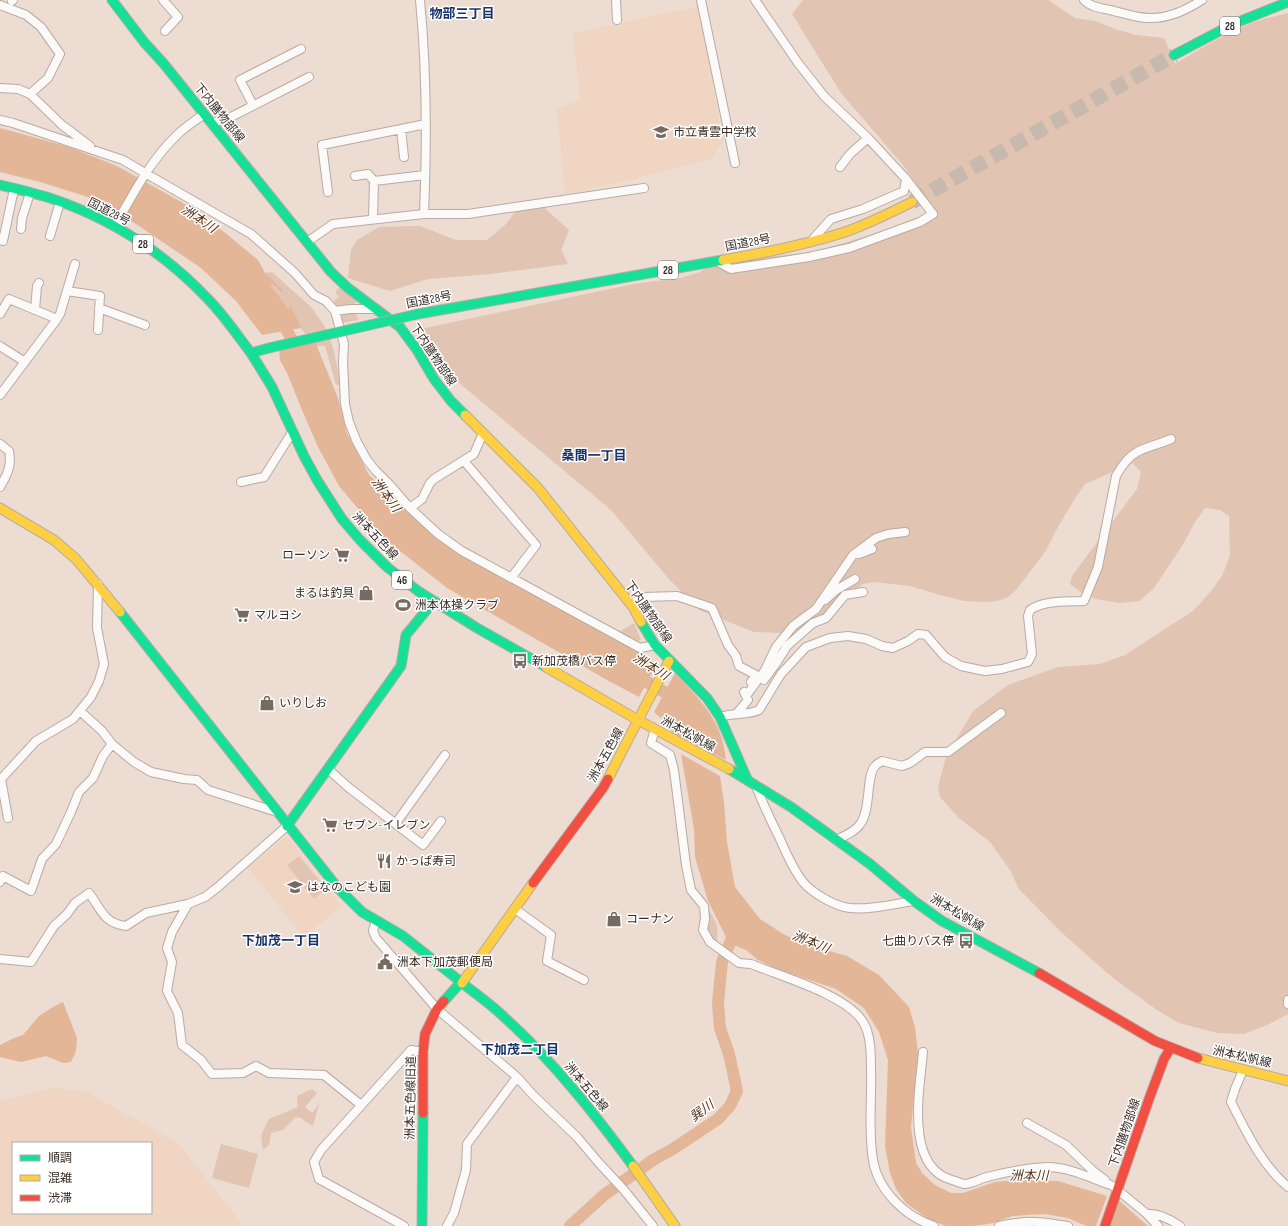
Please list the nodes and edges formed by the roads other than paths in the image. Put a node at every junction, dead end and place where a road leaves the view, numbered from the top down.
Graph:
1 (112, 0) edge
2 (164, 0) edge
3 (420, 0) edge
4 (616, 0) edge
5 (701, 0) edge
6 (755, 0) edge
7 (1084, 0) edge
8 (1202, 0) edge
9 (1288, 2) edge
10 (0, 5) edge
11 (617, 20) dead end
12 (165, 31) dead end
13 (301, 49) dead end
14 (1174, 54) tunnel mouth
15 (309, 77) dead end
16 (0, 88) edge
17 (30, 94) junction
18 (253, 105) junction
19 (204, 114) junction
20 (0, 120) edge
21 (212, 123) junction
22 (426, 124) junction
23 (401, 129) junction
24 (868, 138) junction
25 (97, 152) junction
26 (404, 157) dead end
27 (734, 163) dead end
28 (840, 167) dead end
29 (144, 175) junction
30 (425, 175) junction
31 (355, 176) dead end
32 (906, 179) junction
33 (374, 181) junction
34 (0, 186) edge
35 (644, 188) dead end
36 (14, 189) junction
37 (328, 192) dead end
38 (30, 193) junction
39 (60, 202) junction
40 (912, 202) tunnel mouth
41 (424, 214) junction
42 (374, 219) junction
43 (115, 226) junction
44 (21, 228) dead end
45 (50, 236) dead end
46 (3, 241) dead end
47 (307, 242) junction
48 (811, 242) junction
49 (716, 261) junction
50 (74, 264) dead end
51 (39, 283) dead end
52 (67, 291) junction
53 (99, 308) junction
54 (376, 309) junction
55 (35, 310) junction
56 (335, 311) junction
57 (0, 314) edge
58 (57, 319) junction
59 (145, 325) dead end
60 (98, 330) dead end
61 (0, 346) edge
62 (251, 353) junction
63 (25, 362) junction
64 (0, 396) edge
65 (293, 431) junction
66 (483, 433) junction
67 (1170, 439) dead end
68 (0, 444) edge
69 (464, 461) junction
70 (241, 482) dead end
71 (0, 487) edge
72 (0, 508) edge
73 (410, 508) junction
74 (904, 532) dead end
75 (872, 549) dead end
76 (851, 558) junction
77 (511, 578) junction
78 (855, 580) dead end
79 (98, 584) junction
80 (863, 592) dead end
81 (434, 601) junction
82 (631, 604) junction
83 (816, 609) junction
84 (655, 645) junction
85 (669, 663) junction
86 (747, 698) junction
87 (80, 711) junction
88 (737, 713) junction
89 (1001, 713) dead end
90 (720, 717) junction
91 (638, 720) junction
92 (655, 729) junction
93 (112, 744) junction
94 (445, 755) dead end
95 (328, 769) junction
96 (752, 783) junction
97 (277, 812) junction
98 (8, 818) dead end
99 (441, 822) dead end
100 (396, 823) junction
101 (287, 826) junction
102 (836, 840) junction
103 (0, 882) edge
104 (914, 901) junction
105 (188, 904) junction
106 (514, 909) junction
107 (376, 920) junction
108 (0, 959) edge
109 (584, 980) dead end
110 (461, 982) junction
111 (1288, 1000) edge
112 (1288, 1004) edge
113 (437, 1009) junction
114 (1170, 1049) junction
115 (424, 1052) junction
116 (923, 1052) dead end
117 (1243, 1070) junction
118 (517, 1076) junction
119 (1288, 1081) edge
120 (361, 1105) junction
121 (1027, 1122) dead end
122 (1288, 1187) edge
123 (1114, 1190) junction
124 (1147, 1214) junction
125 (404, 1226) edge
126 (422, 1226) edge
127 (447, 1226) edge
128 (652, 1226) edge
129 (675, 1226) edge
130 (934, 1226) edge
131 (999, 1226) edge
132 (1068, 1226) edge
133 (1105, 1226) edge
134 (1158, 1226) edge
135 (1180, 1226) edge

1 - 19 main road, 下内膳物部線
2 - 12 street
3 - 22 street
4 - 11 street
5 - 27 street
6 - 24 street
7 - 8 street
9 - 14 main road, 28
10 - 17 street
13 - 18 street
15 - 18 street
16 - 17 street
17 - 25 street
18 - 21 street
19 - 21 main road, 下内膳物部線
19 - 29 street
20 - 25 street
21 - 47 main road, 下内膳物部線
22 - 23 street
22 - 30 street
23 - 26 street
23 - 37 street
24 - 28 street
24 - 32 street
25 - 29 street
29 - 43 street
29 - 56 street
30 - 33 street
30 - 41 street
31 - 33 street
32 - 48 street
32 - 49 street
33 - 42 street
34 - 36 main road, 国道28号 / 28
35 - 41 street
36 - 38 main road, 国道28号 / 28
36 - 46 street
38 - 39 main road, 国道28号 / 28
38 - 44 street
39 - 43 main road, 国道28号 / 28
39 - 45 street
40 - 48 main road, 国道28号 / 28
41 - 42 street
42 - 47 street
43 - 62 main road, 国道28号 / 28
47 - 54 main road, 下内膳物部線
48 - 49 main road, 国道28号 / 28
49 - 62 main road, 国道28号 / 28, bridge
50 - 52 street
51 - 55 street
52 - 53 street
52 - 58 street
53 - 59 street
53 - 60 street
54 - 56 street
54 - 66 main road, 下内膳物部線
55 - 57 street
55 - 58 street
56 - 73 street
58 - 63 street
61 - 63 street
62 - 65 main road, 洲本五色線 / 46
63 - 64 street
65 - 70 street
65 - 81 main road, 洲本五色線 / 46
66 - 69 street
66 - 82 main road, 下内膳物部線
67 - 88 street
68 - 71 street
69 - 73 street
69 - 77 street
72 - 79 main road
73 - 77 street
74 - 76 street
75 - 76 street
76 - 83 street
77 - 84 street
78 - 83 street
79 - 87 street
79 - 97 main road
80 - 86 street
81 - 91 main road, 洲本五色線 / 46
81 - 95 main road
82 - 84 main road, 下内膳物部線
82 - 86 street
83 - 86 street
84 - 85 main road, 下内膳物部線
85 - 90 main road, 下内膳物部線
85 - 91 main road
86 - 88 street
87 - 93 street
87 - 98 street
88 - 90 street
89 - 102 street
90 - 96 main road, 下内膳物部線
91 - 92 main road, 洲本松帆線
91 - 106 main road, 洲本五色線
92 - 96 main road, 洲本松帆線
92 - 130 street
93 - 97 street
93 - 103 street
94 - 100 street
95 - 100 street
95 - 101 main road
96 - 102 main road, 洲本松帆線
96 - 104 street
97 - 101 main road
99 - 100 street
101 - 105 street
101 - 107 main road
102 - 104 main road, 洲本松帆線
104 - 114 main road, 洲本松帆線
105 - 108 street
105 - 120 street
106 - 109 street
106 - 110 main road, 洲本五色線
107 - 110 main road
107 - 113 street
110 - 113 main road, 洲本五色線旧道
110 - 129 main road, 洲本五色線
111 - 112 street
113 - 115 main road, 洲本五色線旧道
113 - 118 street
114 - 117 main road, 洲本松帆線
114 - 123 main road, 下内膳物部線
115 - 120 street
115 - 126 main road, 洲本五色線旧道
116 - 123 street
117 - 119 main road, 洲本松帆線
117 - 122 street
118 - 127 street
118 - 128 street
120 - 125 street
121 - 123 street
123 - 124 street
123 - 133 main road, 下内膳物部線
124 - 134 street
124 - 135 street
131 - 132 street

